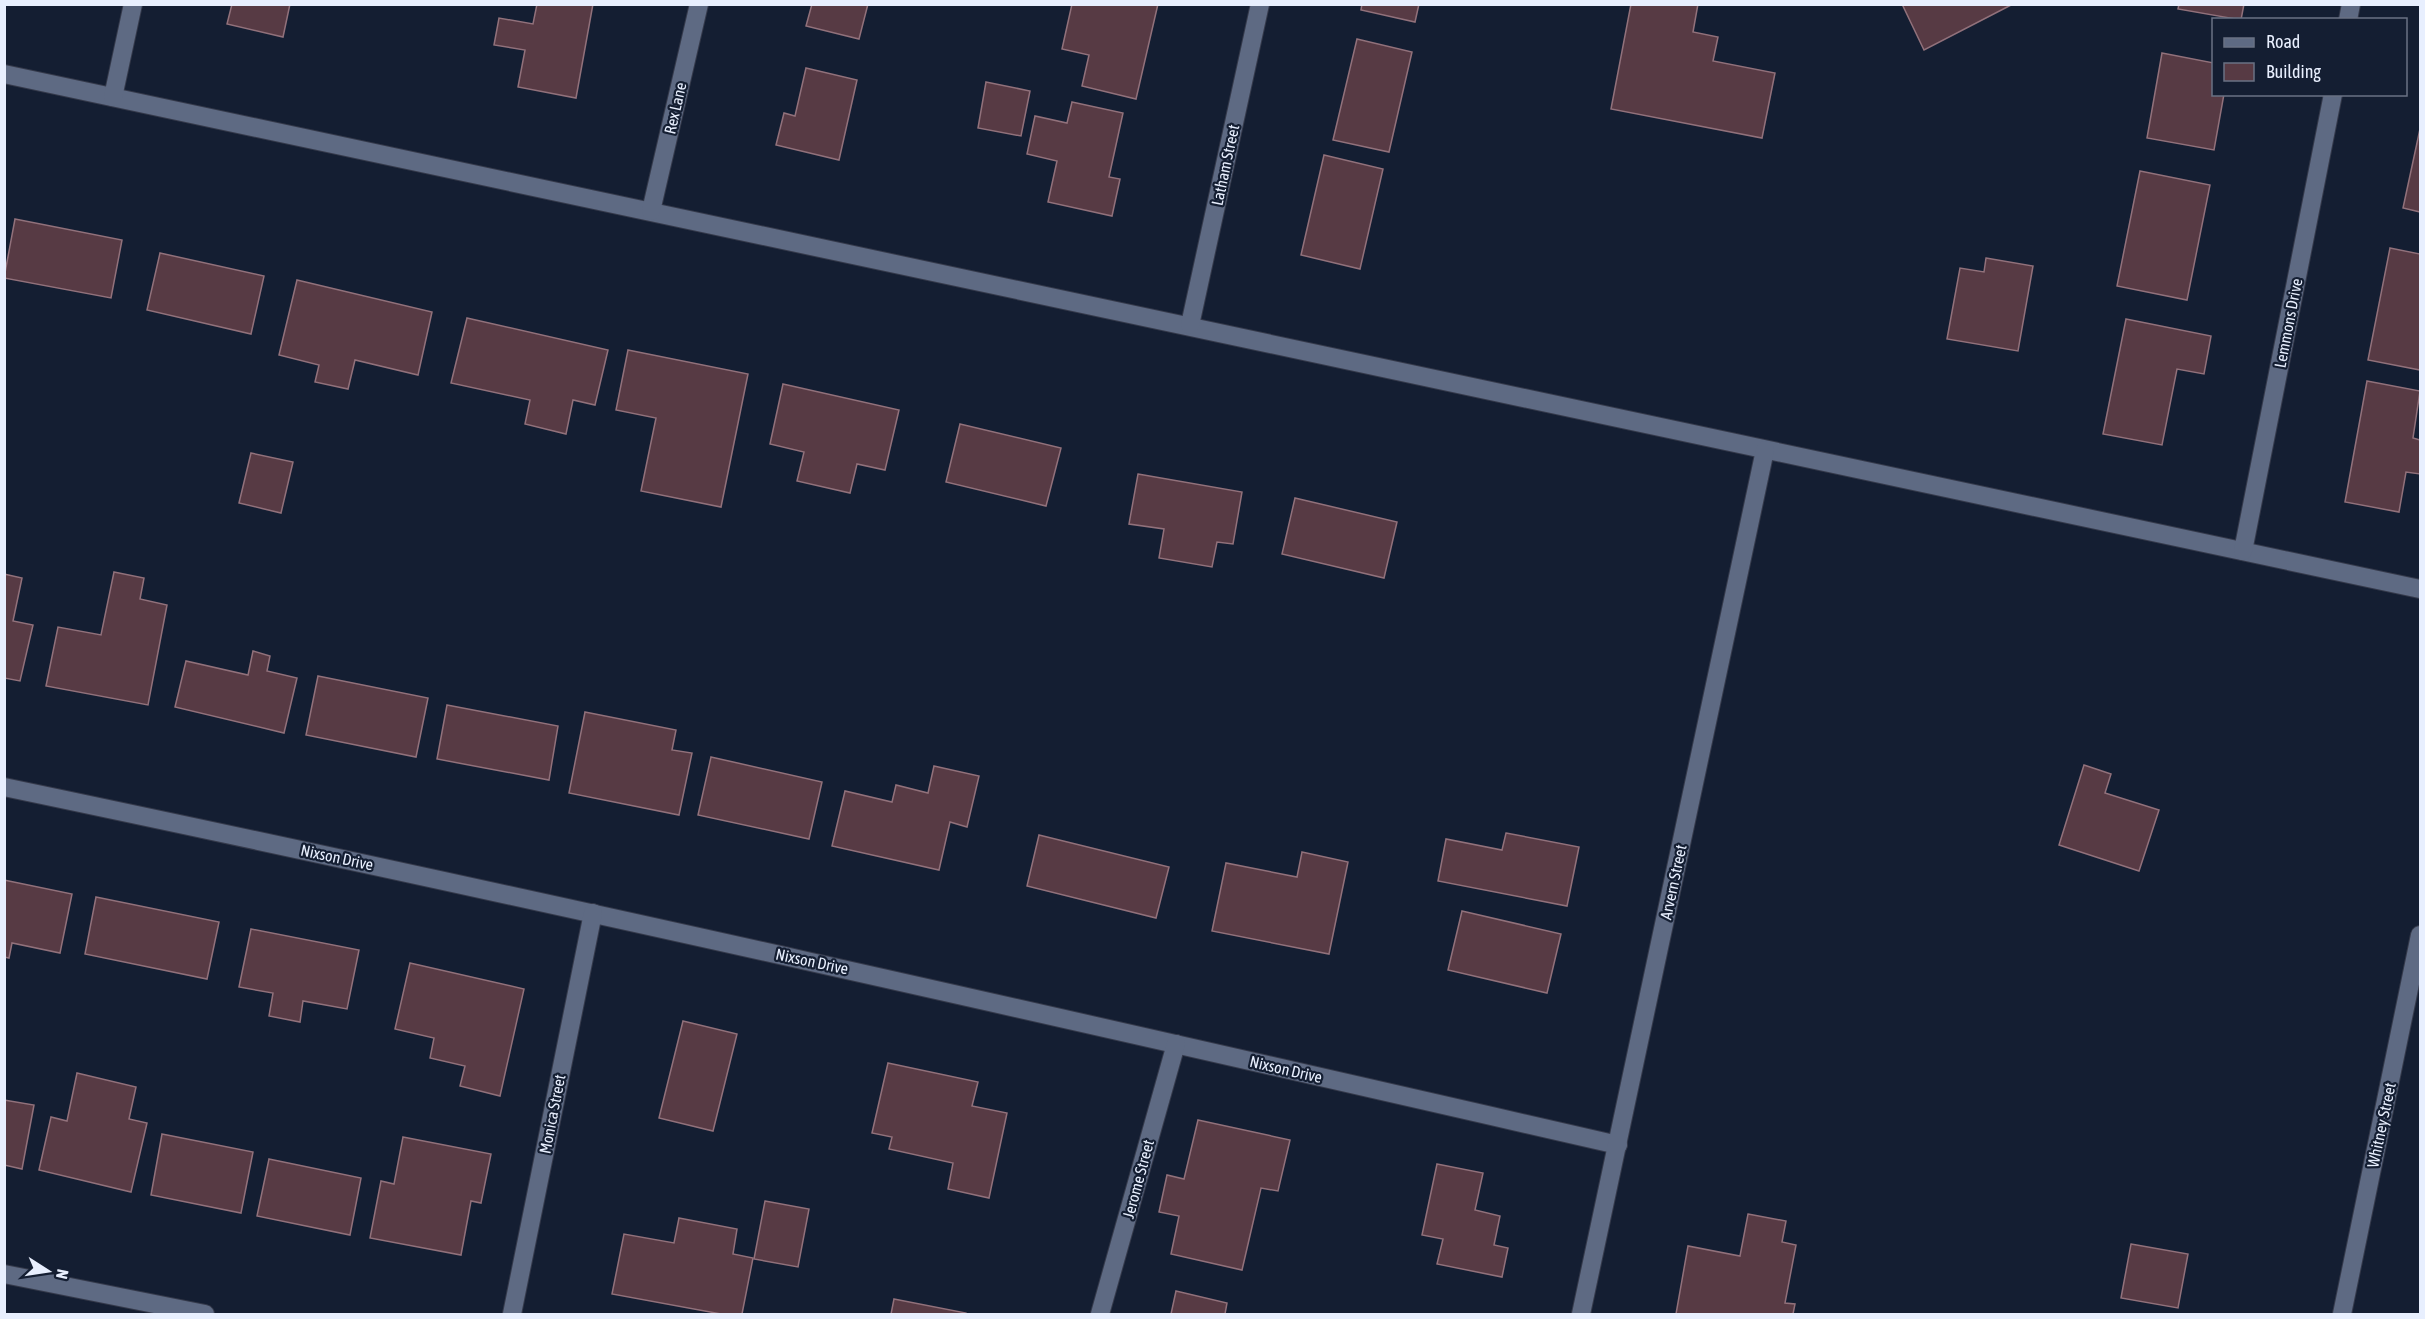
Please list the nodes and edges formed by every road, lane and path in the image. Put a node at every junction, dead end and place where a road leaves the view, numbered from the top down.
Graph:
1 (133, 4) edge
2 (699, 4) edge
3 (1260, 4) edge
4 (4, 74) edge
5 (2333, 96) edge
6 (113, 97) junction
7 (651, 211) junction
8 (1190, 325) junction
9 (1765, 450) junction
10 (2243, 551) junction
11 (2421, 589) edge
12 (4, 787) edge
13 (593, 913) junction
14 (2421, 935) edge
15 (1176, 1044) junction
16 (1618, 1145) junction
17 (4, 1275) edge
18 (205, 1314) edge
19 (512, 1314) edge
20 (1100, 1314) edge
21 (1581, 1314) edge
22 (2342, 1314) edge

1 - 6 street
2 - 7 street, Rex Lane
3 - 8 street, Latham Street
4 - 6 street
5 - 10 street, Lemmons Drive
6 - 7 street
7 - 8 street
8 - 9 street
9 - 10 street
9 - 16 street, Arvern Street
10 - 11 street
12 - 13 street, Nixson Drive
13 - 15 street, Nixson Drive
13 - 19 street, Monica Street
14 - 22 street, Whitney Street
15 - 16 street, Nixson Drive
15 - 20 street, Jerome Street
16 - 21 street, Arvern Street
17 - 18 street

